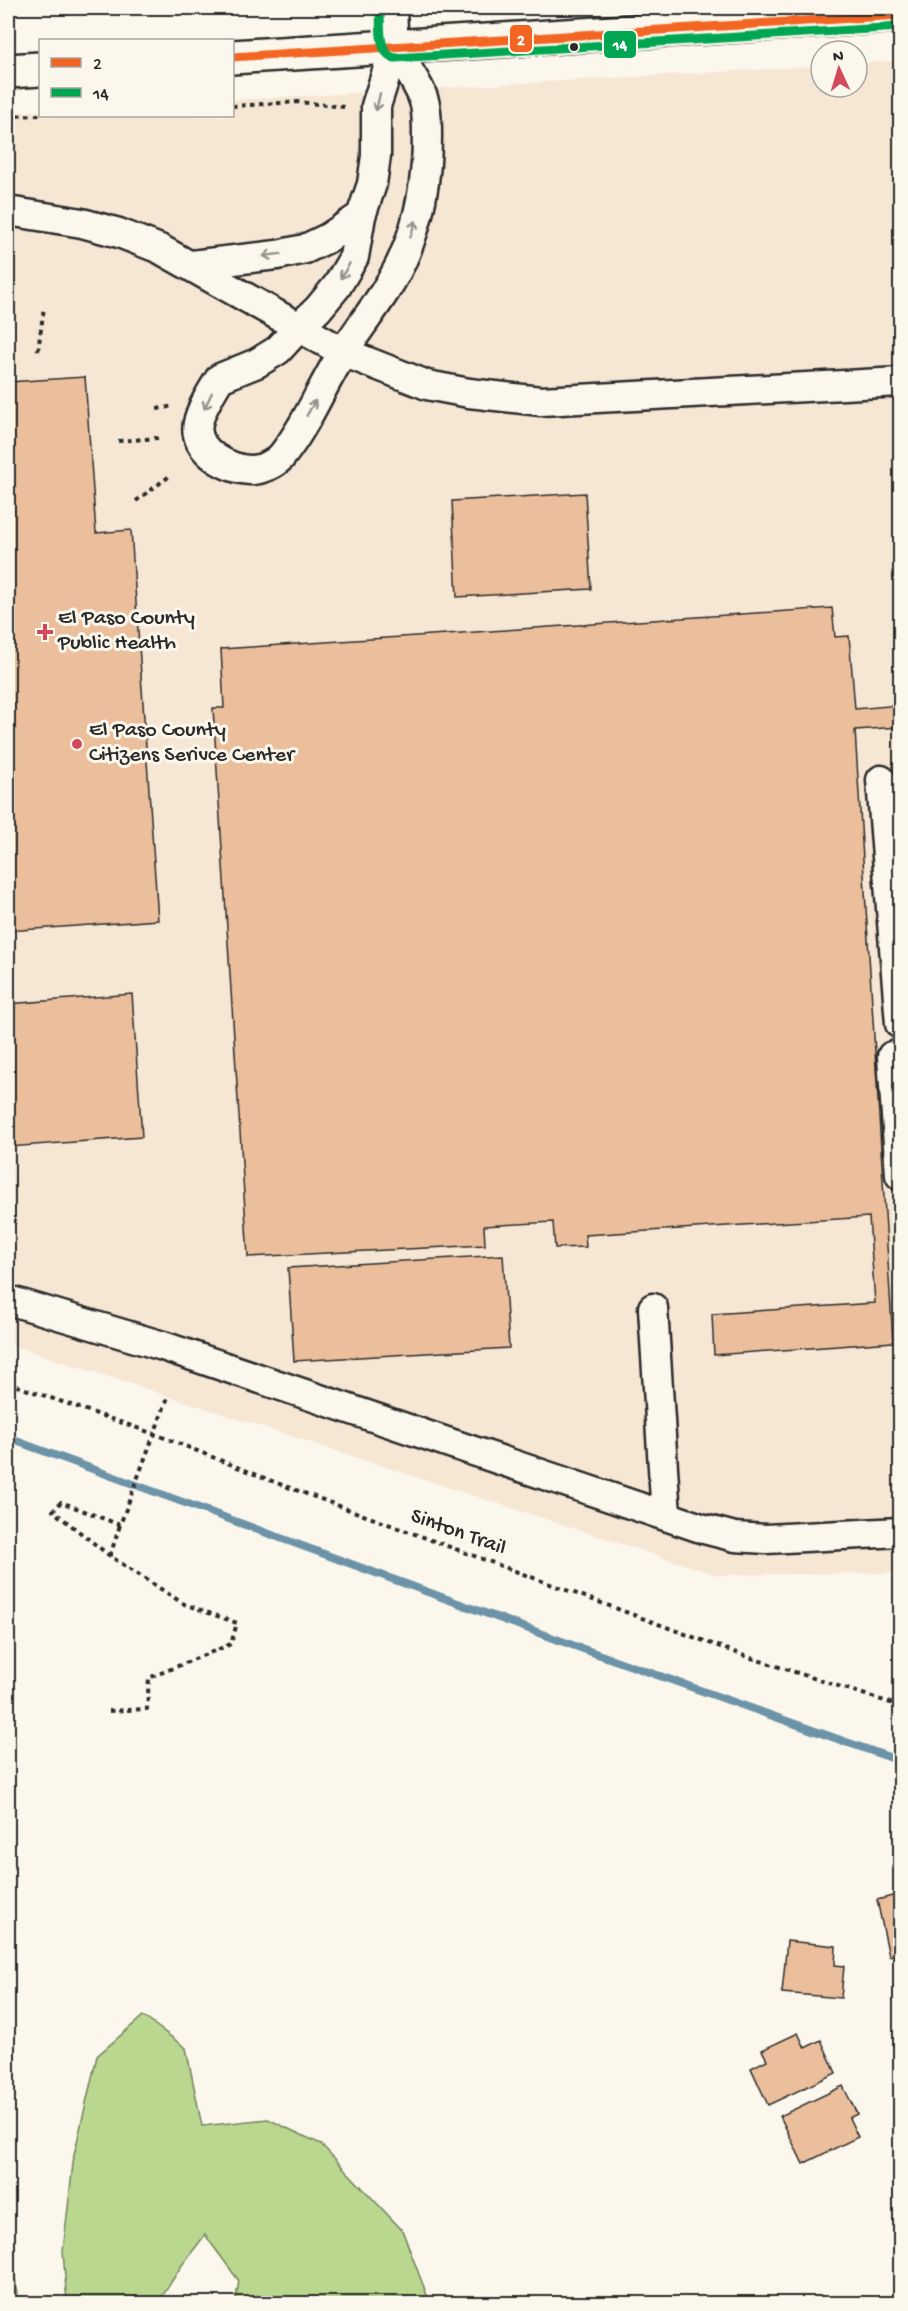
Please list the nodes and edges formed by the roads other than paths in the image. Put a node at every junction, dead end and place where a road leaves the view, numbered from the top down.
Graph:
1 (392, 8) edge
2 (900, 15) edge
3 (395, 46) junction
4 (234, 57) edge
5 (39, 69) edge
6 (8, 71) edge
7 (8, 211) edge
8 (361, 216) junction
9 (191, 265) junction
10 (299, 327) junction
11 (343, 352) junction
12 (900, 382) edge
13 (881, 780) dead end
14 (900, 1024) edge
15 (900, 1055) edge
16 (900, 1175) edge
17 (8, 1300) edge
18 (653, 1308) dead end
19 (666, 1516) junction
20 (900, 1532) edge

1 - 3 street
2 - 3 main road
3 - 4 main road
3 -> 8 street
11 -> 3 street
5 - 6 main road
7 - 9 street
8 -> 9 street
8 -> 10 street
9 - 10 street
10 - 11 street
10 -> 11 street
11 - 12 street
13 - 14 street
15 - 16 street
17 - 19 street
18 - 19 street
19 - 20 street

